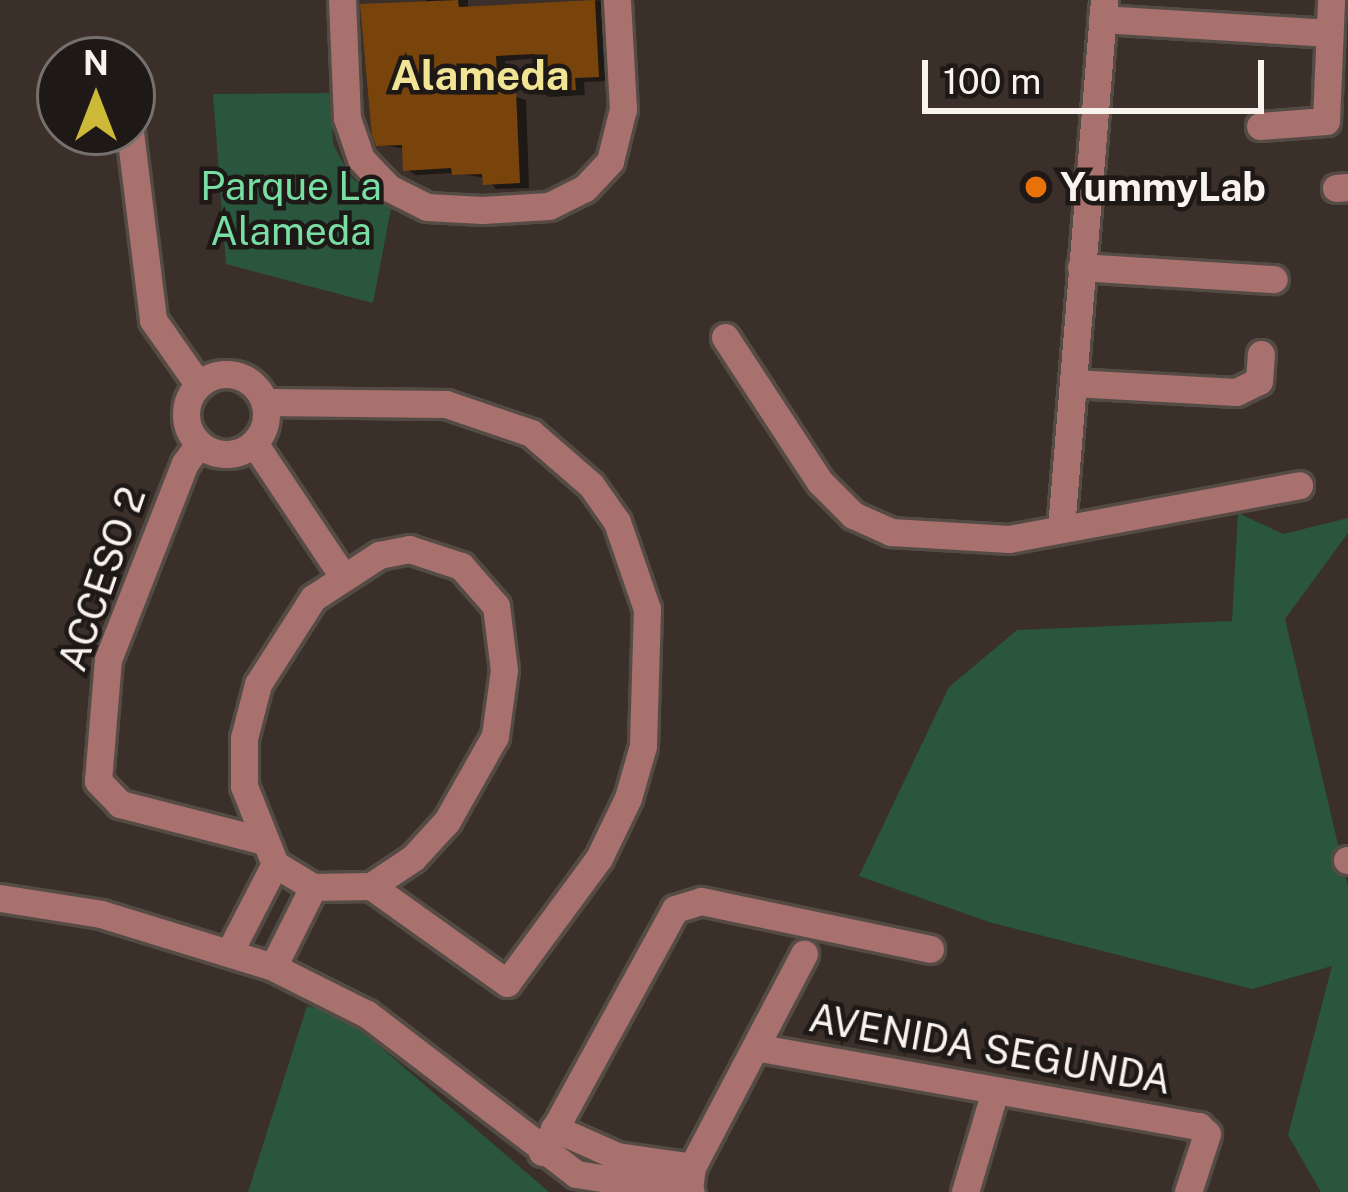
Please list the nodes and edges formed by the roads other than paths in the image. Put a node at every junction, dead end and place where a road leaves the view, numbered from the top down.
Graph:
1 (343, 0) edge
2 (616, 0) edge
3 (1331, 0) edge
4 (1103, 9) edge
5 (1329, 33) junction
6 (1260, 126) dead end
7 (133, 156) edge
8 (1081, 267) junction
9 (1274, 279) dead end
10 (724, 338) dead end
11 (1261, 354) dead end
12 (1073, 383) junction
13 (198, 384) junction
14 (265, 402) junction
15 (254, 443) junction
16 (199, 444) junction
17 (1299, 484) dead end
18 (1061, 530) junction
19 (342, 574) junction
20 (267, 852) junction
21 (313, 886) junction
22 (370, 886) junction
23 (0, 898) edge
24 (930, 949) dead end
25 (230, 951) junction
26 (804, 954) dead end
27 (273, 967) junction
28 (760, 1048) junction
29 (994, 1091) junction
30 (548, 1140) junction
31 (691, 1183) edge
32 (965, 1192) edge
33 (1188, 1192) edge

1 - 2 street
3 - 5 street
4 - 5 street
4 - 8 street
5 - 6 street
7 - 13 street
8 - 9 street
8 - 12 street
10 - 18 street
11 - 12 street
12 - 18 street
13 - 14 street
13 - 16 street
14 - 15 street
14 - 22 street
15 - 16 street
15 - 19 street
16 - 20 street, ACCESO 2
17 - 18 street
19 - 20 street
19 - 22 street
20 - 21 street
20 - 25 street
21 - 22 street
21 - 27 street
23 - 25 street
24 - 30 street
25 - 27 street
26 - 28 street
27 - 30 street
28 - 29 street, AVENIDA SEGUNDA
28 - 31 street
29 - 32 street
29 - 33 street, AVENIDA SEGUNDA
30 - 31 street

